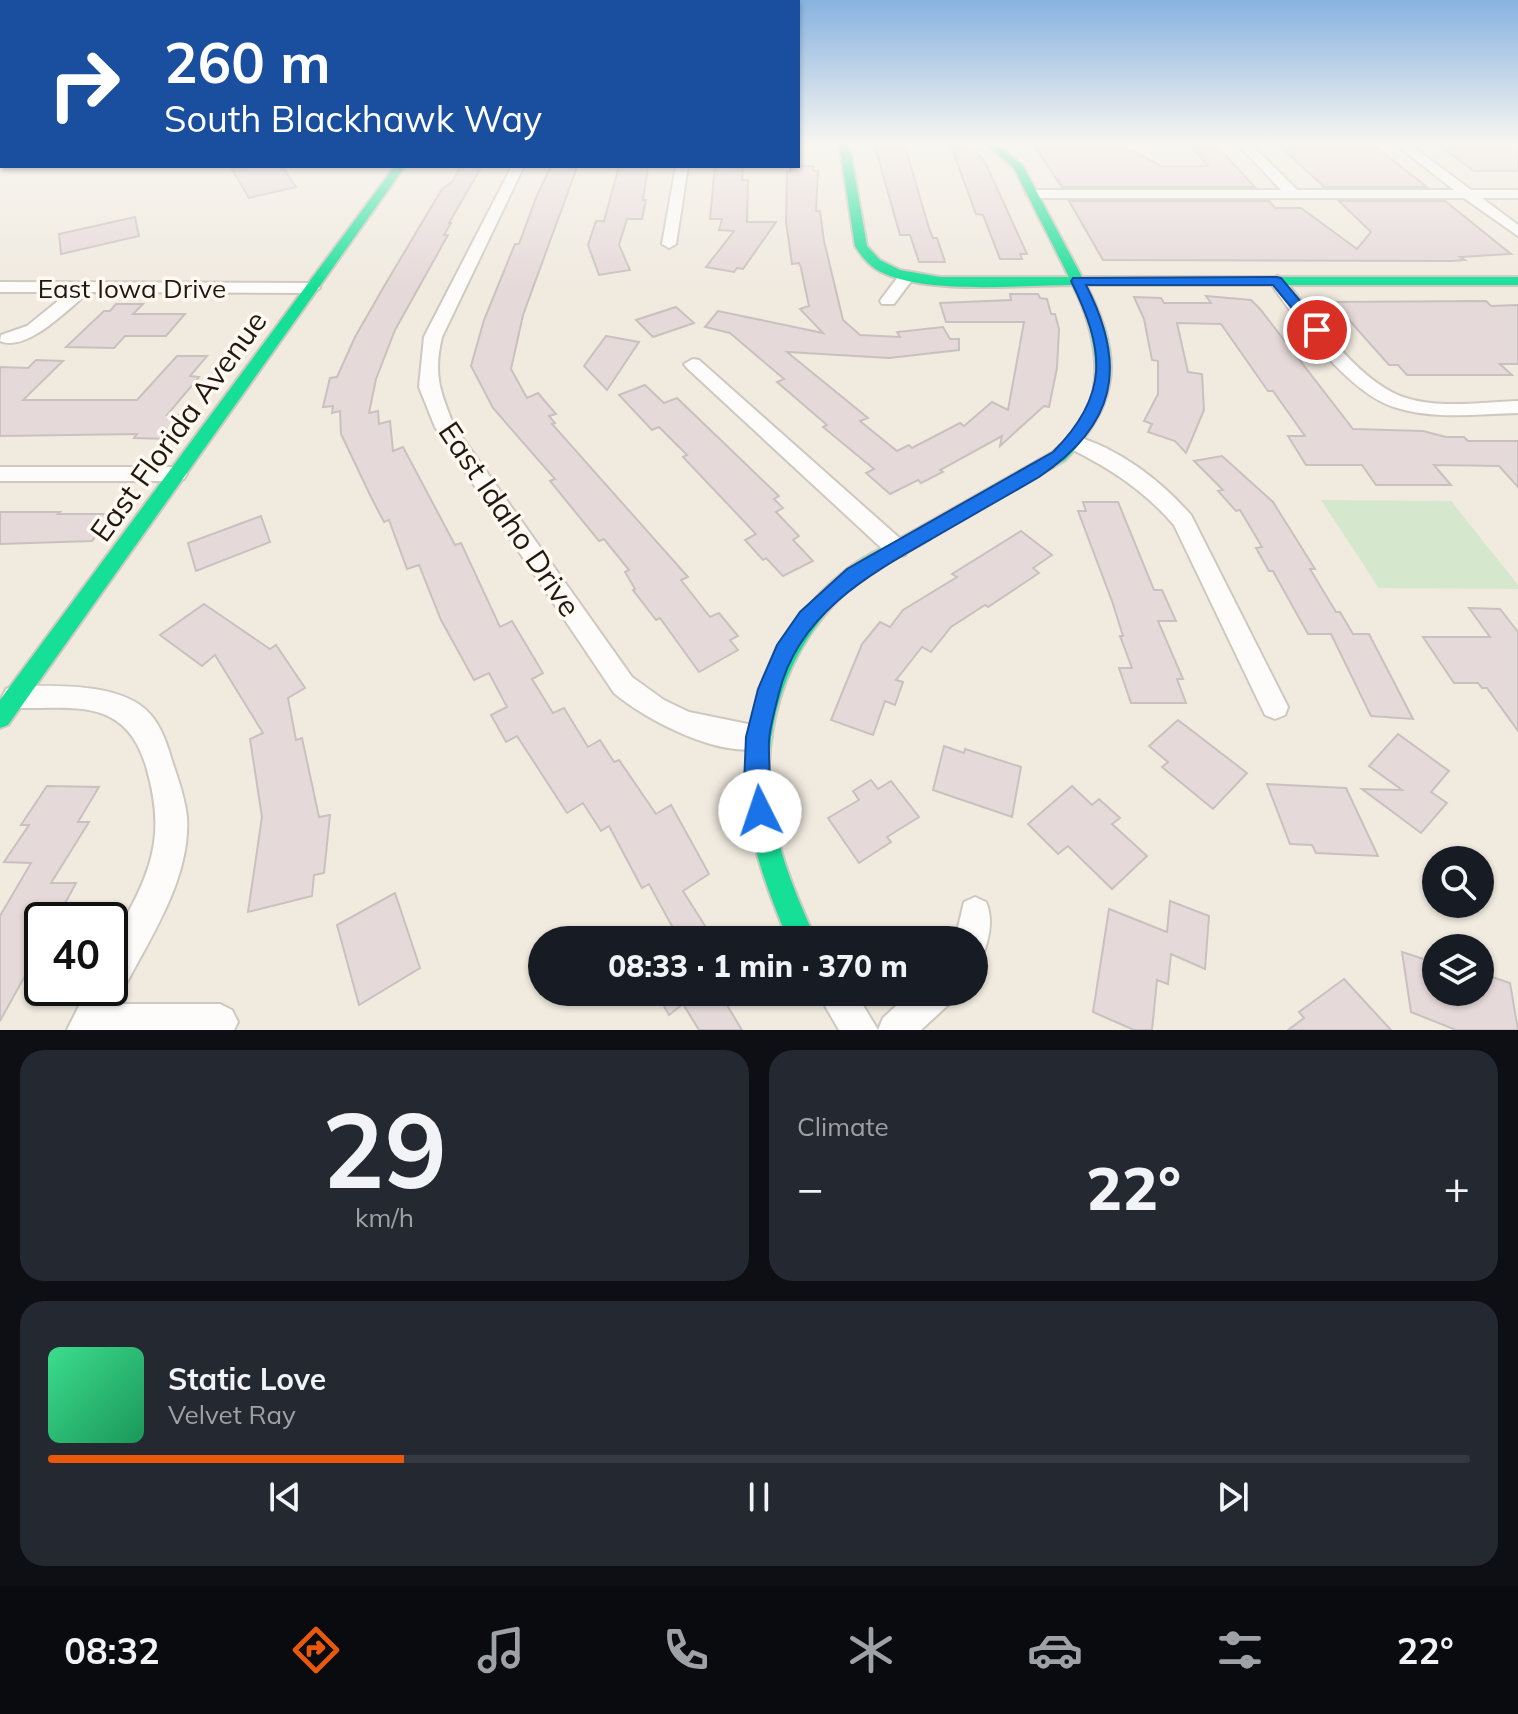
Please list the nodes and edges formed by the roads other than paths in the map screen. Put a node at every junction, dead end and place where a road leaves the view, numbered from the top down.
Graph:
1 (382, 191) edge
2 (506, 191) edge
3 (678, 191) edge
4 (852, 191) edge
5 (1031, 191) edge
6 (1290, 191) edge
7 (1464, 191) edge
8 (1033, 194) junction
9 (1293, 194) junction
10 (1468, 194) junction
11 (1518, 194) edge
12 (1518, 232) edge
13 (669, 244) dead end
14 (907, 276) junction
15 (1078, 281) junction
16 (1277, 281) junction
17 (1518, 281) edge
18 (0, 287) edge
19 (84, 288) junction
20 (312, 288) junction
21 (888, 301) dead end
22 (7, 339) dead end
23 (693, 364) dead end
24 (1518, 407) edge
25 (1074, 442) junction
26 (0, 474) edge
27 (177, 474) junction
28 (897, 549) junction
29 (8, 707) edge
30 (1275, 707) dead end
31 (758, 737) junction
32 (795, 926) edge
33 (128, 943) edge
34 (97, 1006) edge
35 (844, 1006) edge
36 (922, 1006) edge
37 (220, 1022) dead end
38 (87, 1026) edge
39 (860, 1030) edge
40 (895, 1030) edge

1 - 20 street, East Florida Avenue
2 - 31 street, East Idaho Drive
3 - 13 street
4 - 14 street
5 - 8 street
6 - 9 street
7 - 10 street
8 - 9 street
8 - 15 street
9 - 10 street
10 - 11 street
10 - 12 street
14 - 15 street
14 - 21 street
15 - 16 street
15 - 25 street
16 - 17 street
16 - 24 street
18 - 19 street, East Iowa Drive
19 - 20 street, East Iowa Drive
19 - 22 street
20 - 27 street, East Florida Avenue
23 - 28 street
25 - 28 street
25 - 30 street
26 - 27 street
27 - 29 street, East Florida Avenue
28 - 31 street
29 - 33 street
31 - 32 street
34 - 38 street
35 - 39 street
36 - 40 street
37 - 38 street

